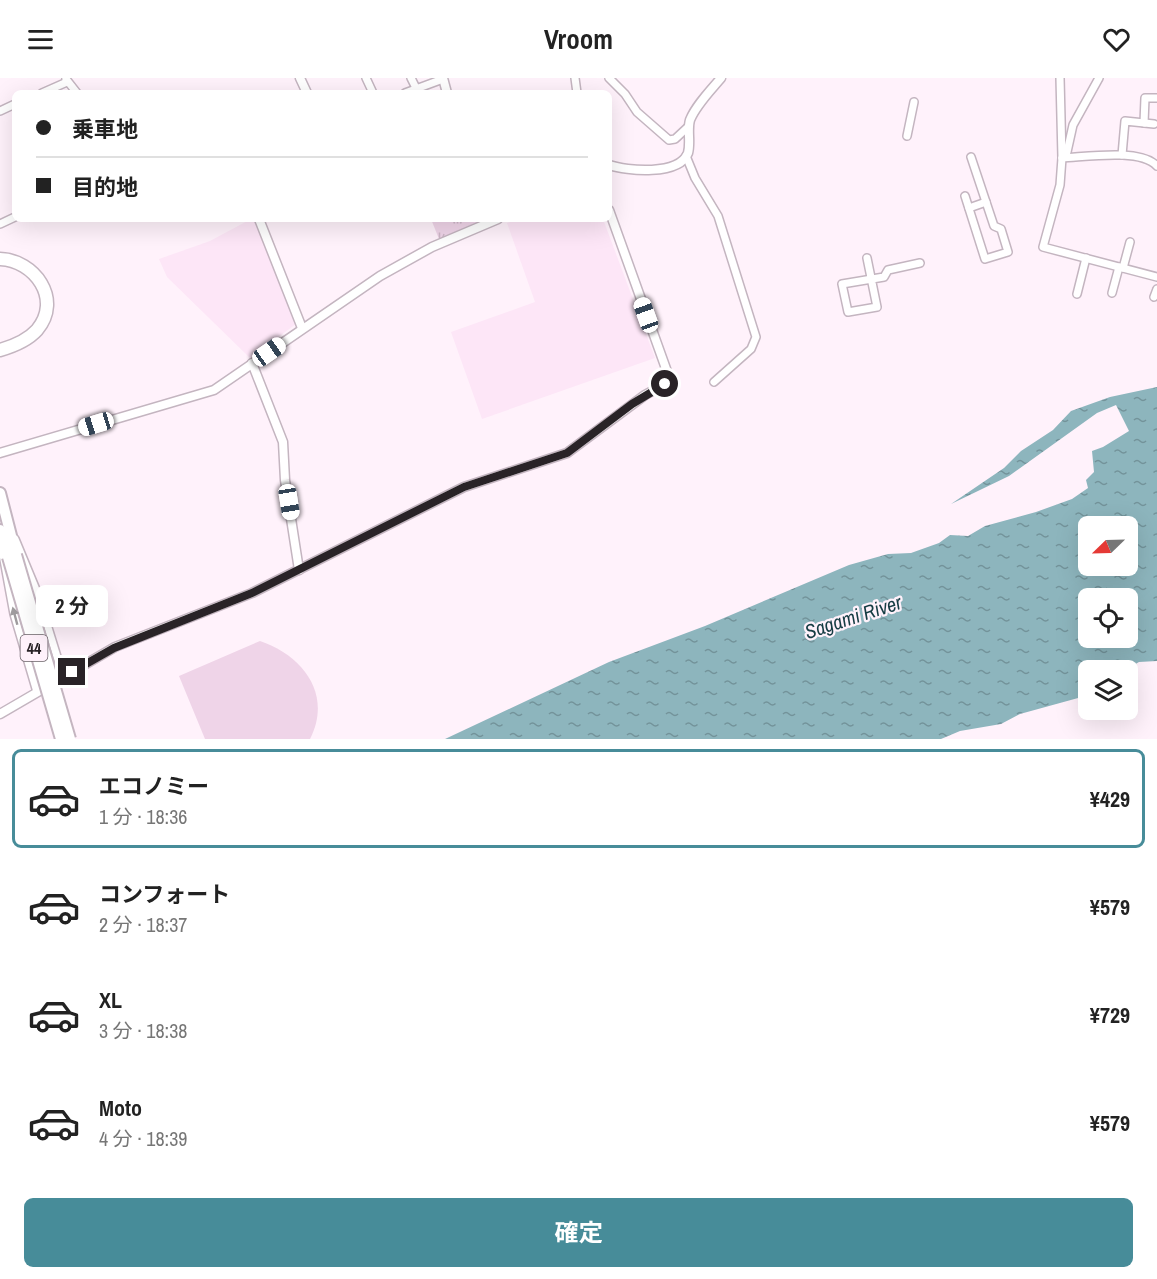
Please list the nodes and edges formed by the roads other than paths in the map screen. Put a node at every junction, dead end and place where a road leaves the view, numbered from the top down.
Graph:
1 (411, 78) edge
2 (609, 78) edge
3 (721, 78) edge
4 (1060, 78) edge
5 (1099, 78) edge
6 (443, 79) edge
7 (66, 80) edge
8 (416, 88) junction
9 (48, 90) edge
10 (412, 90) edge
11 (1157, 98) edge
12 (914, 102) dead end
13 (1144, 123) junction
14 (1154, 124) dead end
15 (689, 126) junction
16 (907, 136) dead end
17 (1122, 155) junction
18 (686, 156) junction
19 (971, 157) dead end
20 (1062, 158) junction
21 (612, 165) edge
22 (1157, 166) edge
23 (965, 196) dead end
24 (986, 202) junction
25 (969, 208) junction
26 (612, 219) edge
27 (260, 222) edge
28 (490, 222) edge
29 (1130, 242) dead end
30 (867, 258) dead end
31 (1086, 258) junction
32 (0, 259) edge
33 (920, 263) dead end
34 (0, 266) edge
35 (1121, 267) junction
36 (1157, 277) edge
37 (872, 279) junction
38 (1157, 289) edge
39 (1113, 293) dead end
40 (1077, 294) dead end
41 (1154, 297) dead end
42 (302, 328) junction
43 (0, 344) edge
44 (0, 350) edge
45 (252, 363) junction
46 (714, 382) dead end
47 (0, 453) edge
48 (0, 493) edge
49 (3, 531) edge
50 (12, 556) junction
51 (299, 570) junction
52 (63, 676) junction
53 (37, 692) junction
54 (0, 714) edge
55 (61, 739) edge
56 (70, 739) edge

1 - 8 street
2 - 15 street
3 - 15 street
4 - 20 street
5 - 20 street
6 - 8 street
7 - 9 street
8 - 10 street
11 - 13 street
12 - 16 street
13 - 14 street
13 - 17 street
15 - 18 street
17 - 20 street
17 - 22 street
18 - 21 street
18 - 46 street
19 - 24 street
20 - 31 street
23 - 25 street
24 - 25 street
24 - 25 street
26 - 51 street
27 - 42 street
28 - 42 street
29 - 35 street
30 - 37 street
31 - 35 street
31 - 40 street
32 - 44 highway
33 - 37 street
34 - 43 highway
35 - 36 street
35 - 39 street
37 - 37 street
38 - 41 street
42 - 45 street
45 - 47 street
45 - 51 street
48 - 49 main road, 44
49 - 50 main road, 44
49 - 52 street
53 -> 49 street
50 - 55 main road, 44, bridge
50 - 56 main road, 44, bridge
51 - 52 street
52 - 53 street
53 - 54 street

